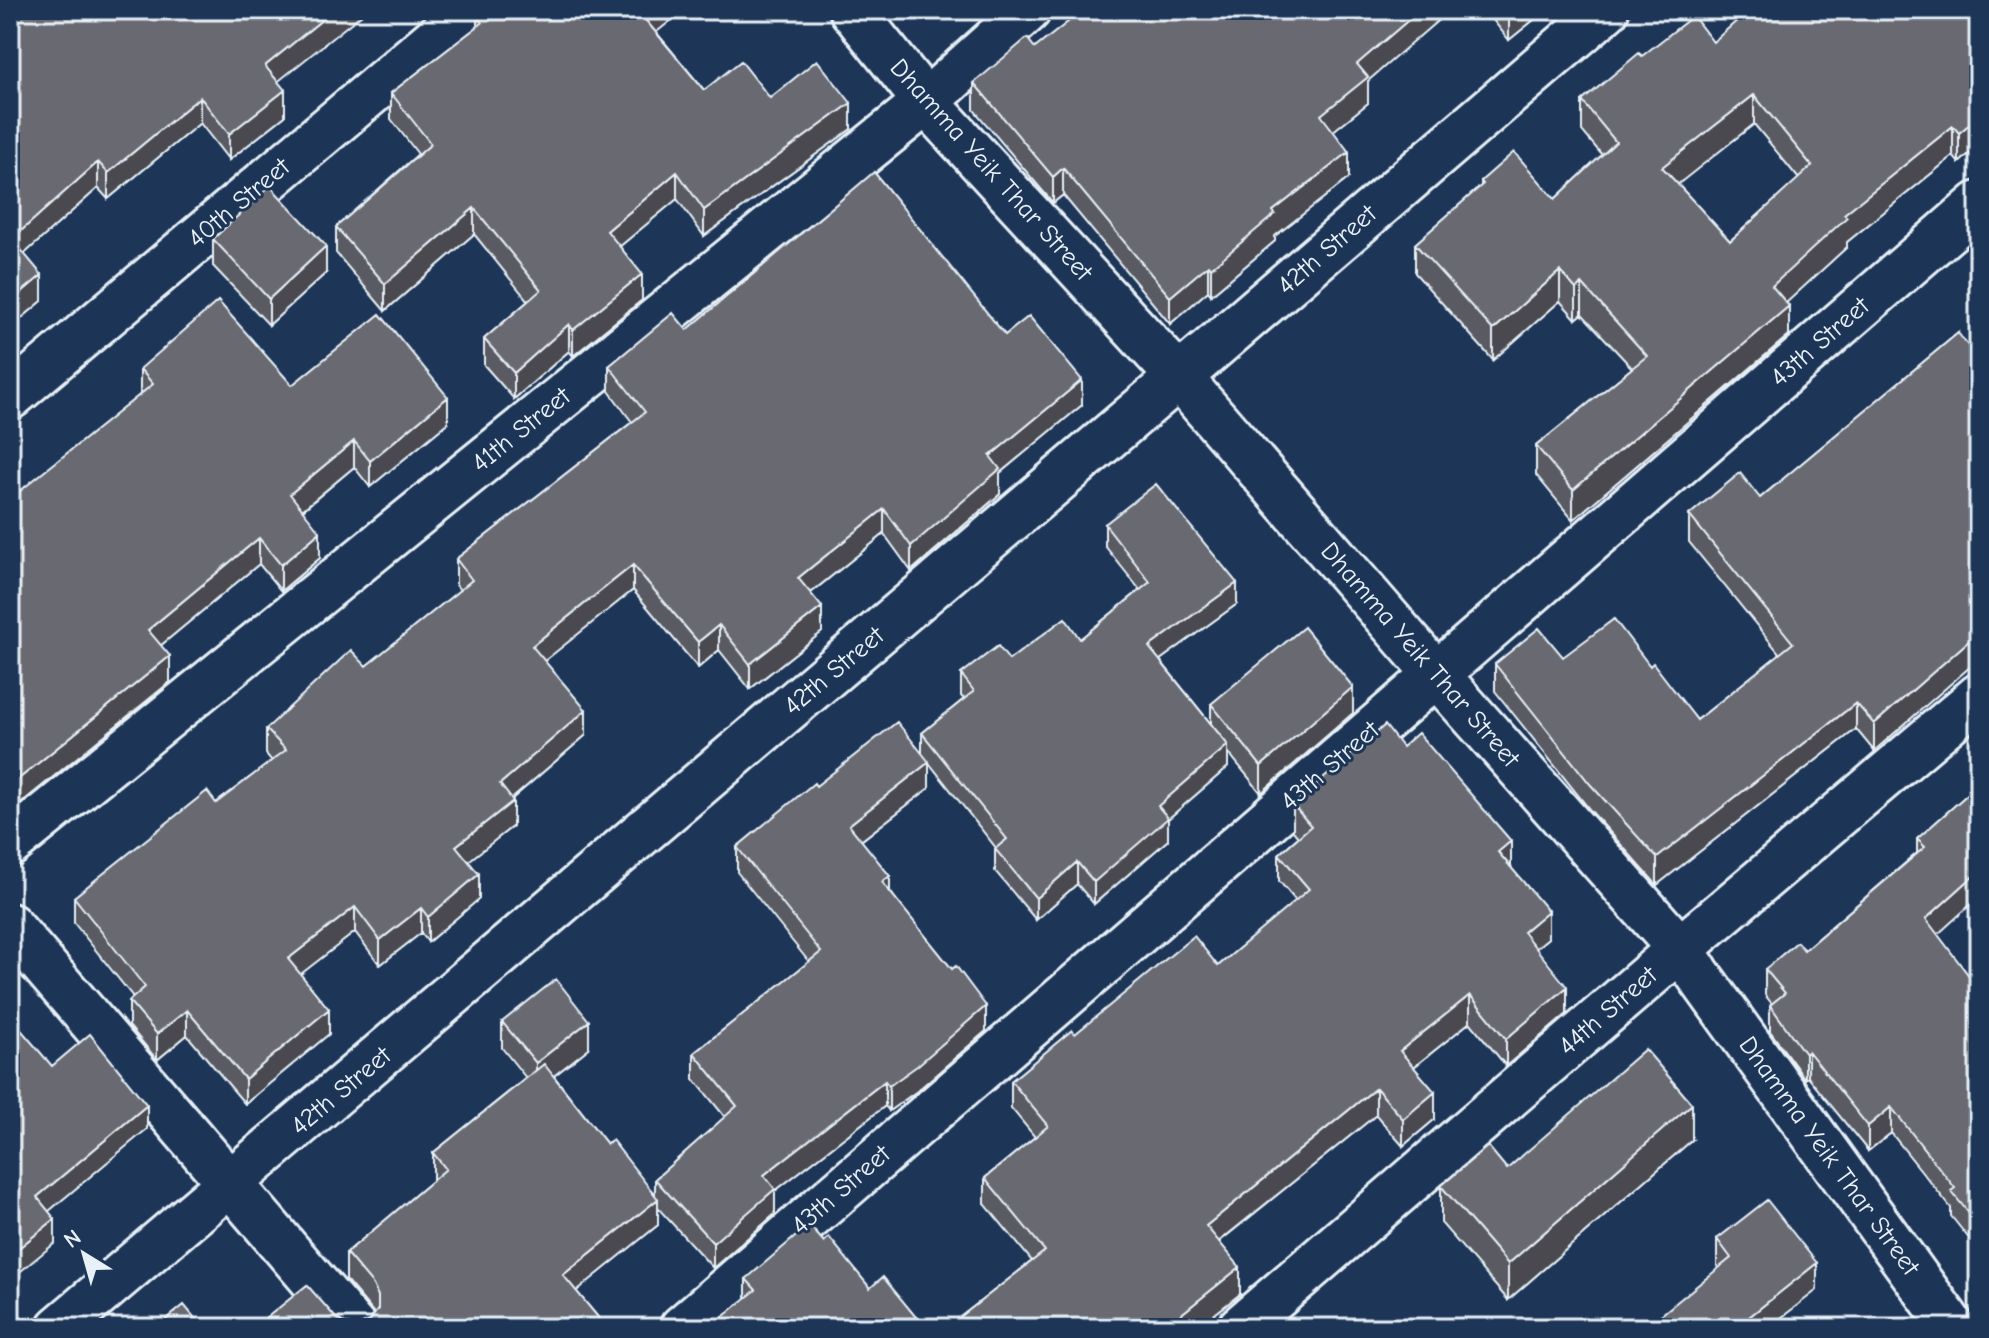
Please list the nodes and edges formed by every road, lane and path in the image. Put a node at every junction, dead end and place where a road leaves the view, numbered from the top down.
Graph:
1 (469, 10) edge
2 (852, 10) edge
3 (1028, 10) edge
4 (1606, 10) edge
5 (926, 102) junction
6 (1979, 204) edge
7 (1179, 377) junction
8 (10, 397) edge
9 (1436, 674) junction
10 (1979, 696) edge
11 (10, 844) edge
12 (10, 926) edge
13 (1680, 949) junction
14 (230, 1185) junction
15 (59, 1328) edge
16 (354, 1328) edge
17 (682, 1328) edge
18 (1240, 1328) edge
19 (1953, 1328) edge

1 - 8 street, 40th Street
2 - 5 street, Dhamma Yeik Thar Street
3 - 5 street, 41th Street
4 - 7 street, 42th Street
5 - 7 street, Dhamma Yeik Thar Street
5 - 11 street, 41th Street
6 - 9 street, 43th Street
7 - 9 street, Dhamma Yeik Thar Street
7 - 14 street, 42th Street
9 - 13 street, Dhamma Yeik Thar Street
9 - 17 street, 43th Street
10 - 13 street, 44th Street
12 - 14 street
13 - 18 street, 44th Street
13 - 19 street, Dhamma Yeik Thar Street
14 - 15 street, 42th Street
14 - 16 street

